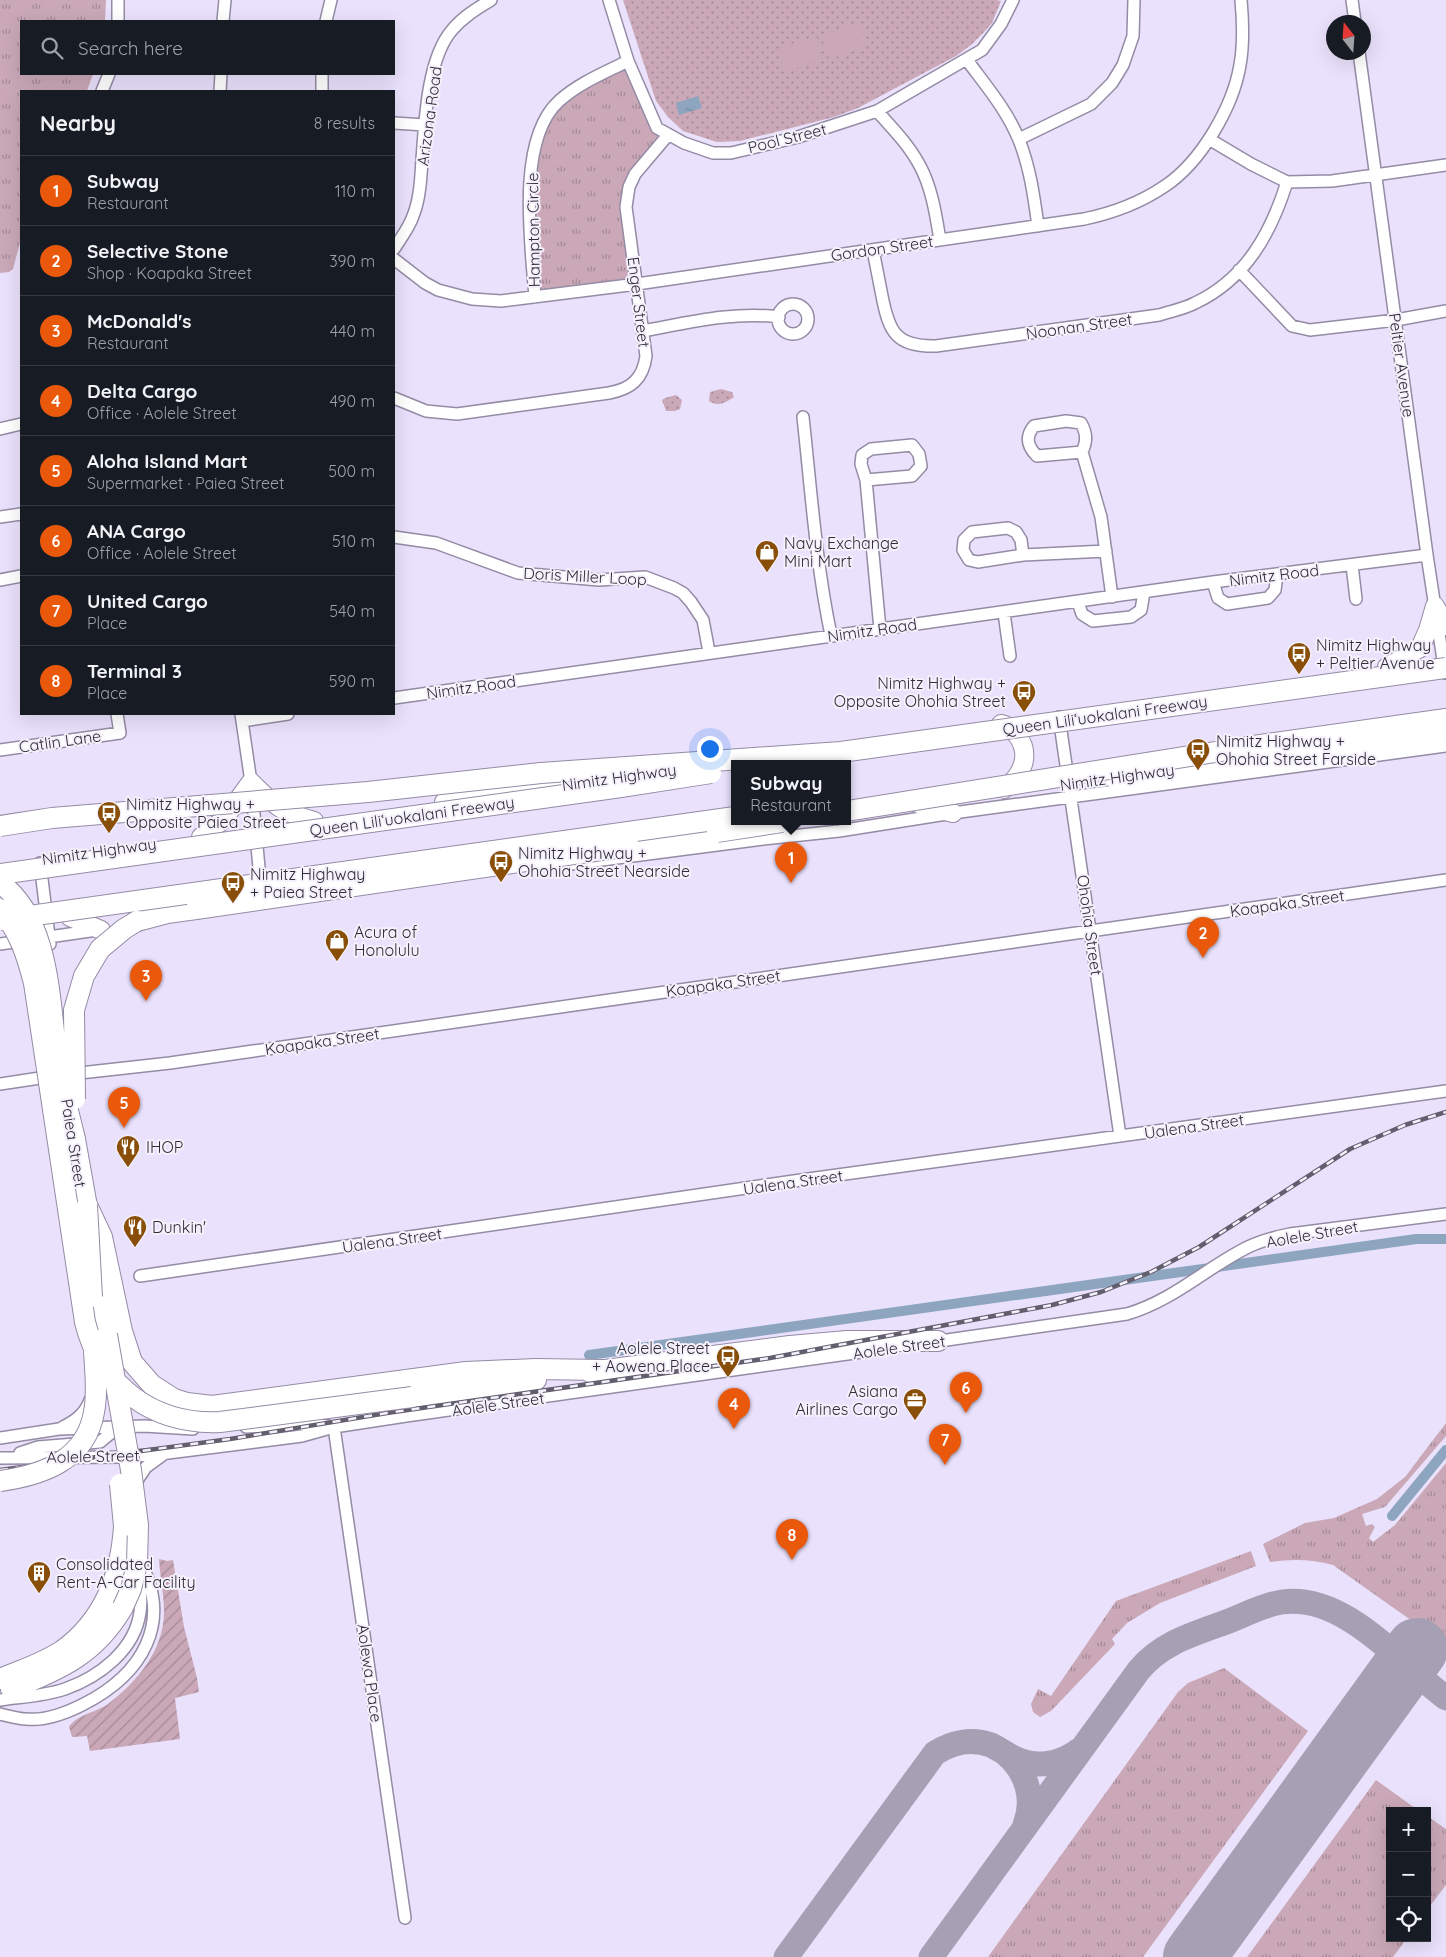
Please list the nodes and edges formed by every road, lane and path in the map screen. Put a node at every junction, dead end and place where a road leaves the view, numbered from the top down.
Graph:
1 (118, 0) edge
2 (225, 0) edge
3 (331, 0) edge
4 (491, 0) edge
5 (609, 0) edge
6 (1013, 0) edge
7 (1134, 0) edge
8 (1241, 0) edge
9 (1352, 0) edge
10 (479, 3) edge
11 (1354, 15) edge
12 (118, 20) edge
13 (223, 20) edge
14 (326, 20) edge
15 (966, 60) junction
16 (1360, 60) edge
17 (628, 61) junction
18 (109, 75) edge
19 (221, 75) edge
20 (322, 75) edge
21 (102, 90) edge
22 (220, 90) edge
23 (322, 90) edge
24 (877, 112) junction
25 (395, 123) edge
26 (425, 125) junction
27 (668, 135) junction
28 (1019, 139) junction
29 (1209, 139) junction
30 (1446, 166) edge
31 (1377, 175) junction
32 (1287, 182) junction
33 (1038, 226) junction
34 (940, 240) junction
35 (395, 247) edge
36 (873, 250) junction
37 (395, 260) edge
38 (1240, 270) junction
39 (637, 284) junction
40 (535, 296) junction
41 (1446, 311) edge
42 (778, 317) dead end
43 (1396, 320) junction
44 (642, 330) junction
45 (395, 398) edge
46 (803, 417) dead end
47 (20, 424) edge
48 (0, 429) edge
49 (1082, 452) junction
50 (866, 480) junction
51 (20, 514) edge
52 (0, 517) edge
53 (395, 537) edge
54 (1106, 550) junction
55 (1023, 555) junction
56 (1427, 555) junction
57 (1352, 566) junction
58 (1277, 575) junction
59 (20, 576) edge
60 (0, 580) edge
61 (1213, 582) junction
62 (1144, 592) junction
63 (1112, 597) junction
64 (1356, 599) dead end
65 (1078, 602) junction
66 (1435, 606) junction
67 (1004, 613) junction
68 (1446, 626) edge
69 (880, 629) junction
70 (832, 635) junction
71 (709, 652) junction
72 (1010, 656) dead end
73 (1445, 662) edge
74 (1387, 667) junction
75 (1446, 678) edge
76 (395, 698) edge
77 (1059, 714) junction
78 (117, 715) edge
79 (276, 715) edge
80 (242, 718) edge
81 (1446, 719) edge
82 (995, 722) junction
83 (1446, 732) edge
84 (1446, 746) edge
85 (1246, 747) junction
86 (1334, 748) junction
87 (0, 750) edge
88 (841, 752) junction
89 (731, 760) edge
90 (734, 760) edge
91 (790, 760) edge
92 (1302, 766) junction
93 (731, 770) edge
94 (1098, 780) junction
95 (251, 782) junction
96 (1130, 789) junction
97 (1069, 790) junction
98 (989, 794) junction
99 (851, 801) edge
100 (918, 804) junction
101 (851, 811) edge
102 (851, 812) edge
103 (954, 813) junction
104 (731, 818) edge
105 (314, 821) junction
106 (762, 825) edge
107 (764, 825) edge
108 (0, 826) edge
109 (256, 830) junction
110 (201, 837) junction
111 (607, 846) junction
112 (632, 856) junction
113 (39, 859) junction
114 (0, 864) edge
115 (475, 864) junction
116 (0, 874) edge
117 (454, 880) junction
118 (1446, 880) edge
119 (0, 883) edge
120 (278, 886) junction
121 (261, 888) junction
122 (307, 902) junction
123 (261, 908) junction
124 (0, 909) edge
125 (70, 917) junction
126 (0, 920) edge
127 (0, 928) edge
128 (48, 929) junction
129 (101, 930) junction
130 (1090, 930) junction
131 (0, 944) edge
132 (63, 1074) junction
133 (0, 1084) edge
134 (1446, 1092) edge
135 (1120, 1136) junction
136 (75, 1139) junction
137 (87, 1205) junction
138 (1446, 1214) edge
139 (140, 1276) dead end
140 (105, 1335) junction
141 (938, 1341) junction
142 (411, 1388) junction
143 (118, 1427) junction
144 (334, 1427) junction
145 (59, 1429) junction
146 (0, 1438) edge
147 (168, 1452) junction
148 (124, 1457) junction
149 (3, 1458) edge
150 (0, 1481) edge
151 (130, 1501) junction
152 (138, 1558) junction
153 (0, 1679) edge
154 (0, 1693) edge
155 (0, 1700) edge
156 (0, 1714) edge
157 (405, 1918) dead end

1 - 12 street
2 - 13 street
3 - 14 street
4 - 10 street, Arizona Road
5 - 17 street, Pool Street
6 - 15 street, Pool Street
7 - 28 street
8 - 29 street, Gordon Street
9 - 11 street
10 - 26 street, Arizona Road
15 - 24 street, Pool Street
15 - 28 street
16 - 31 street, Peltier Avenue
17 - 27 street, Pool Street
17 - 40 street, Hampton Circle
18 - 21 street
19 - 22 street
20 - 23 street
24 - 27 street, Pool Street
24 - 34 street
25 - 26 street
26 - 35 street, Arizona Road
27 - 39 street, Enger Street
28 - 33 street
29 - 32 street
29 - 33 street, Gordon Street
30 - 31 street
31 - 32 street
31 - 43 street, Peltier Avenue
32 - 38 street, Noonan Street
33 - 34 street, Gordon Street
34 - 36 street, Gordon Street
36 - 38 street, Noonan Street
36 - 39 street, Gordon Street
37 - 40 street, Gordon Street
38 - 43 street
39 - 40 street, Gordon Street
39 - 44 street, Enger Street
41 - 43 street
42 - 44 street
43 - 56 street, Peltier Avenue
44 - 45 street, Enger Street
46 - 70 street
47 - 48 street
49 - 49 street
49 - 54 street
50 - 50 street
50 - 69 street
51 - 52 street
53 - 71 street, Doris Miller Loop
54 - 55 street
54 - 63 street
55 - 55 street
56 - 57 street, Nimitz Road
56 - 66 street, Peltier Avenue
57 - 58 street, Nimitz Road
57 - 64 street
58 - 61 street, Nimitz Road
58 - 61 street
59 - 60 street
61 - 62 street, Nimitz Road
62 - 63 street, Nimitz Road
62 - 65 street
63 - 65 street, Nimitz Road
65 - 67 street, Nimitz Road
66 - 68 main road
66 - 73 street, Peltier Avenue
66 - 74 main road
67 - 69 street, Nimitz Road
67 - 72 street
69 - 70 street, Nimitz Road
70 - 71 street, Nimitz Road
71 - 76 street, Nimitz Road
73 - 74 main road, Nimitz Highway
73 - 75 street, Peltier Avenue
73 - 88 highway, Queen Liliʻuokalani Freeway, bridge
74 - 77 main road, Nimitz Highway
77 - 82 main road, Nimitz Highway
77 - 97 street, Ohohia Street
78 - 87 street, Catlin Lane
79 - 80 street
80 - 95 street
81 - 85 highway
82 - 90 main road, Nimitz Highway
82 - 98 main road
83 - 86 main road, Nimitz Highway
84 - 92 street
85 - 99 highway, bridge
85 - 101 highway, bridge
86 - 92 main road
86 - 94 main road, Nimitz Highway
88 - 91 highway, Queen Liliʻuokalani Freeway, bridge
88 - 108 highway, bridge
89 - 105 main road, Nimitz Highway
92 - 96 street
93 - 116 highway, Queen Liliʻuokalani Freeway, bridge
94 - 96 main road
94 - 97 main road, Nimitz Highway
95 - 105 main road
95 - 109 street
95 - 110 main road
96 - 97 street
97 - 98 main road, Nimitz Highway
97 - 103 street
97 - 130 street, Ohohia Street
98 - 100 main road, Nimitz Highway
100 - 102 main road, Nimitz Highway
100 - 103 main road
103 - 112 street
104 - 126 highway, bridge
105 - 109 main road, Nimitz Highway
106 - 111 main road
107 - 136 highway, bridge
109 - 110 main road, Nimitz Highway
109 - 121 street
110 - 113 main road, Nimitz Highway
111 - 112 main road
111 - 115 main road
112 - 117 street
113 - 114 main road, Nimitz Highway
113 - 128 street, Paiea Street
115 - 117 main road
115 - 120 main road
117 - 122 street
118 - 130 street, Koapaka Street
119 - 136 highway, bridge
120 - 121 main road
120 - 122 main road
121 - 123 street
121 - 125 main road
122 - 123 street
123 - 129 street
124 - 142 highway, bridge
125 - 128 main road
125 - 129 main road
127 - 128 main road
128 - 129 street
128 - 131 street
128 - 132 street, Paiea Street
130 - 132 street, Koapaka Street
130 - 135 street, Ohohia Street
132 - 133 street, Koapaka Street
132 - 140 street, Paiea Street
134 - 135 street, Ualena Street
135 - 139 street, Ualena Street
136 - 137 highway
137 - 140 highway, bridge
137 - 142 highway
137 - 150 highway, bridge
138 - 141 street, Aolele Street
140 - 143 street, Paiea Street
140 - 145 street
140 - 153 highway, bridge
140 - 154 highway, bridge
141 - 142 highway
141 - 144 street, Aolele Street
143 - 144 street, Aolele Street
143 - 145 street, Aolele Street
143 - 148 street, Paiea Street
143 - 149 street
144 - 147 street, Aolele Street
144 - 157 street, Aolewa Place
145 - 146 street, Aolele Street
147 - 148 street, Aolele Street
147 - 151 street
148 - 149 street, Aolele Street
148 - 151 street, Paiea Street
151 - 152 street, Paiea Street
152 - 155 street
152 - 156 street

